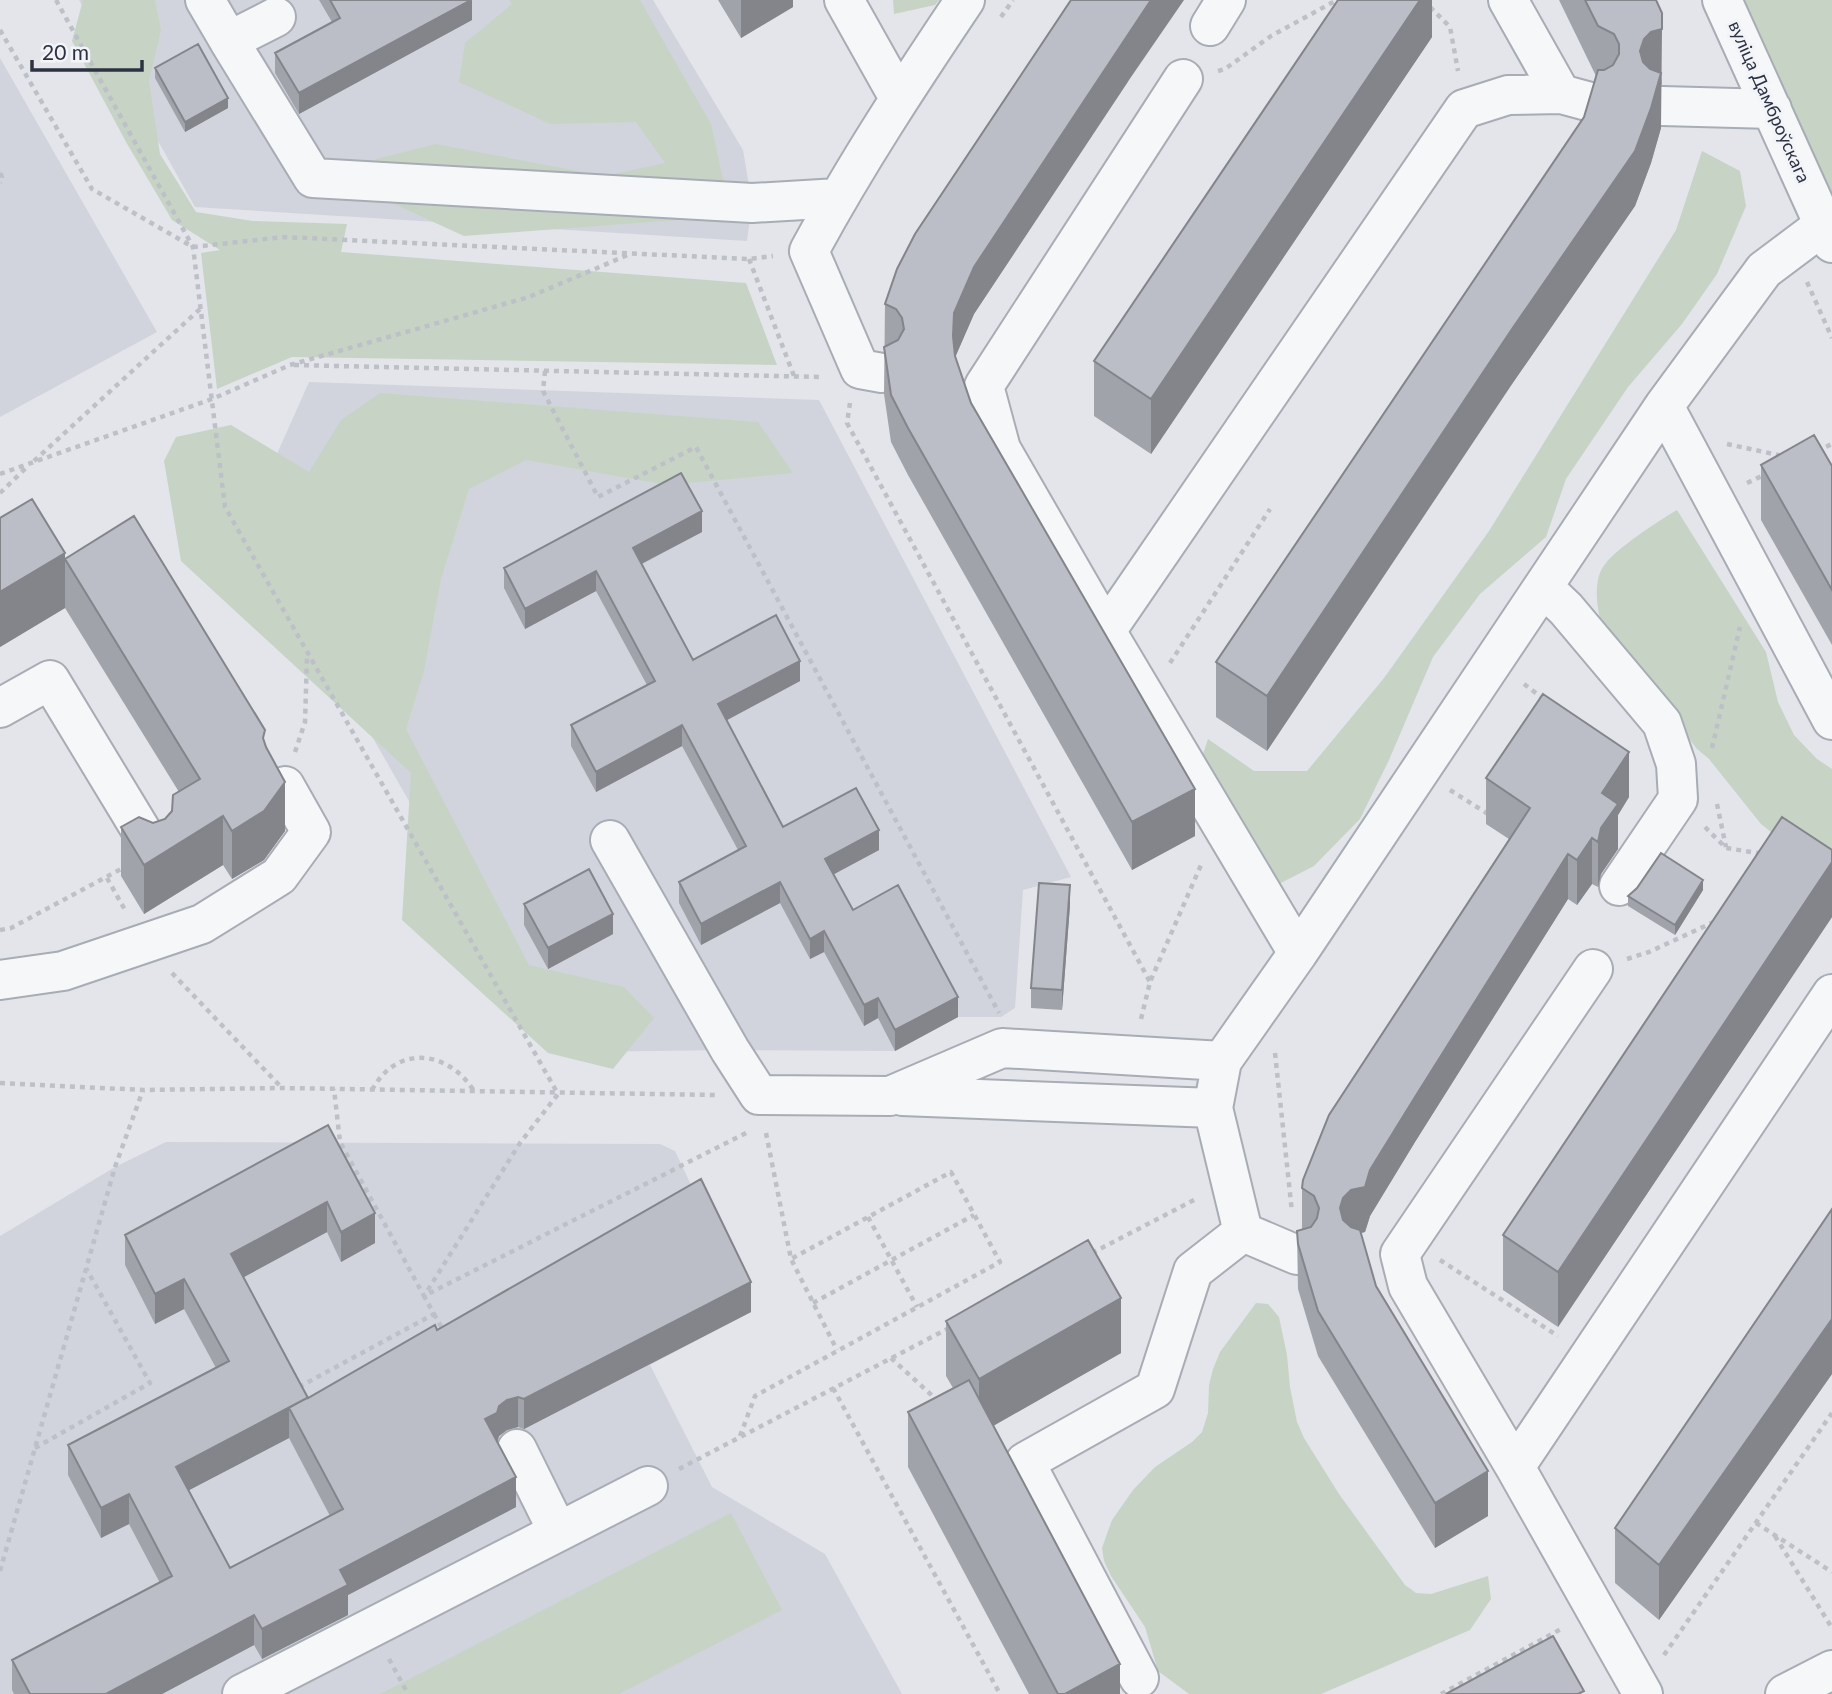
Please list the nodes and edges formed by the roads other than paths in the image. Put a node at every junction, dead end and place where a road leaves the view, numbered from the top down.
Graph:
1 (205, 0) edge
2 (844, 0) edge
3 (965, 0) edge
4 (1508, 0) edge
5 (1722, 0) edge
6 (276, 17) dead end
7 (229, 41) junction
8 (1183, 79) road end
9 (1561, 94) junction
10 (900, 97) junction
11 (1598, 104) edge
12 (1662, 106) dead end
13 (1772, 109) junction
14 (838, 198) junction
15 (1828, 234) edge
16 (866, 373) road end
17 (1672, 420) junction
18 (1544, 588) junction
19 (1106, 631) junction
20 (0, 708) edge
21 (1832, 720) edge
22 (285, 786) edge
23 (610, 840) dead end
24 (153, 850) edge
25 (1619, 886) dead end
26 (1297, 953) junction
27 (1593, 969) road end
28 (0, 980) edge
29 (1832, 993) edge
30 (1222, 1061) junction
31 (890, 1096) junction
32 (1213, 1108) junction
33 (1243, 1232) junction
34 (1362, 1254) edge
35 (1297, 1255) edge
36 (1403, 1264) junction
37 (517, 1449) dead end
38 (1515, 1467) junction
39 (662, 1479) road end
40 (558, 1532) junction
41 (1832, 1670) edge
42 (1139, 1678) dead end
43 (1651, 1678) edge
44 (242, 1694) edge
45 (1785, 1694) edge

1 - 7 street
2 - 10 street
3 - 10 street
4 - 9 street
5 - 13 street, вуліца Дамброўскага
6 - 7 street
7 - 14 street
8 - 19 street
9 - 11 street
9 - 19 street
10 - 14 street
12 - 13 street
13 - 15 street, вуліца Дамброўскага
14 - 16 street
15 - 17 street
17 - 18 street
17 - 21 street
18 - 25 street
18 - 26 street
19 - 26 street
20 - 24 street
22 - 28 street
23 - 31 street
26 - 30 street
27 - 36 street
29 - 38 street
30 - 31 street
30 - 32 street
31 - 32 street
32 - 33 street
33 - 35 street
33 - 42 street
34 - 36 street
36 - 38 street
37 - 40 street
38 - 43 street
39 - 40 street
40 - 44 street
41 - 45 street

